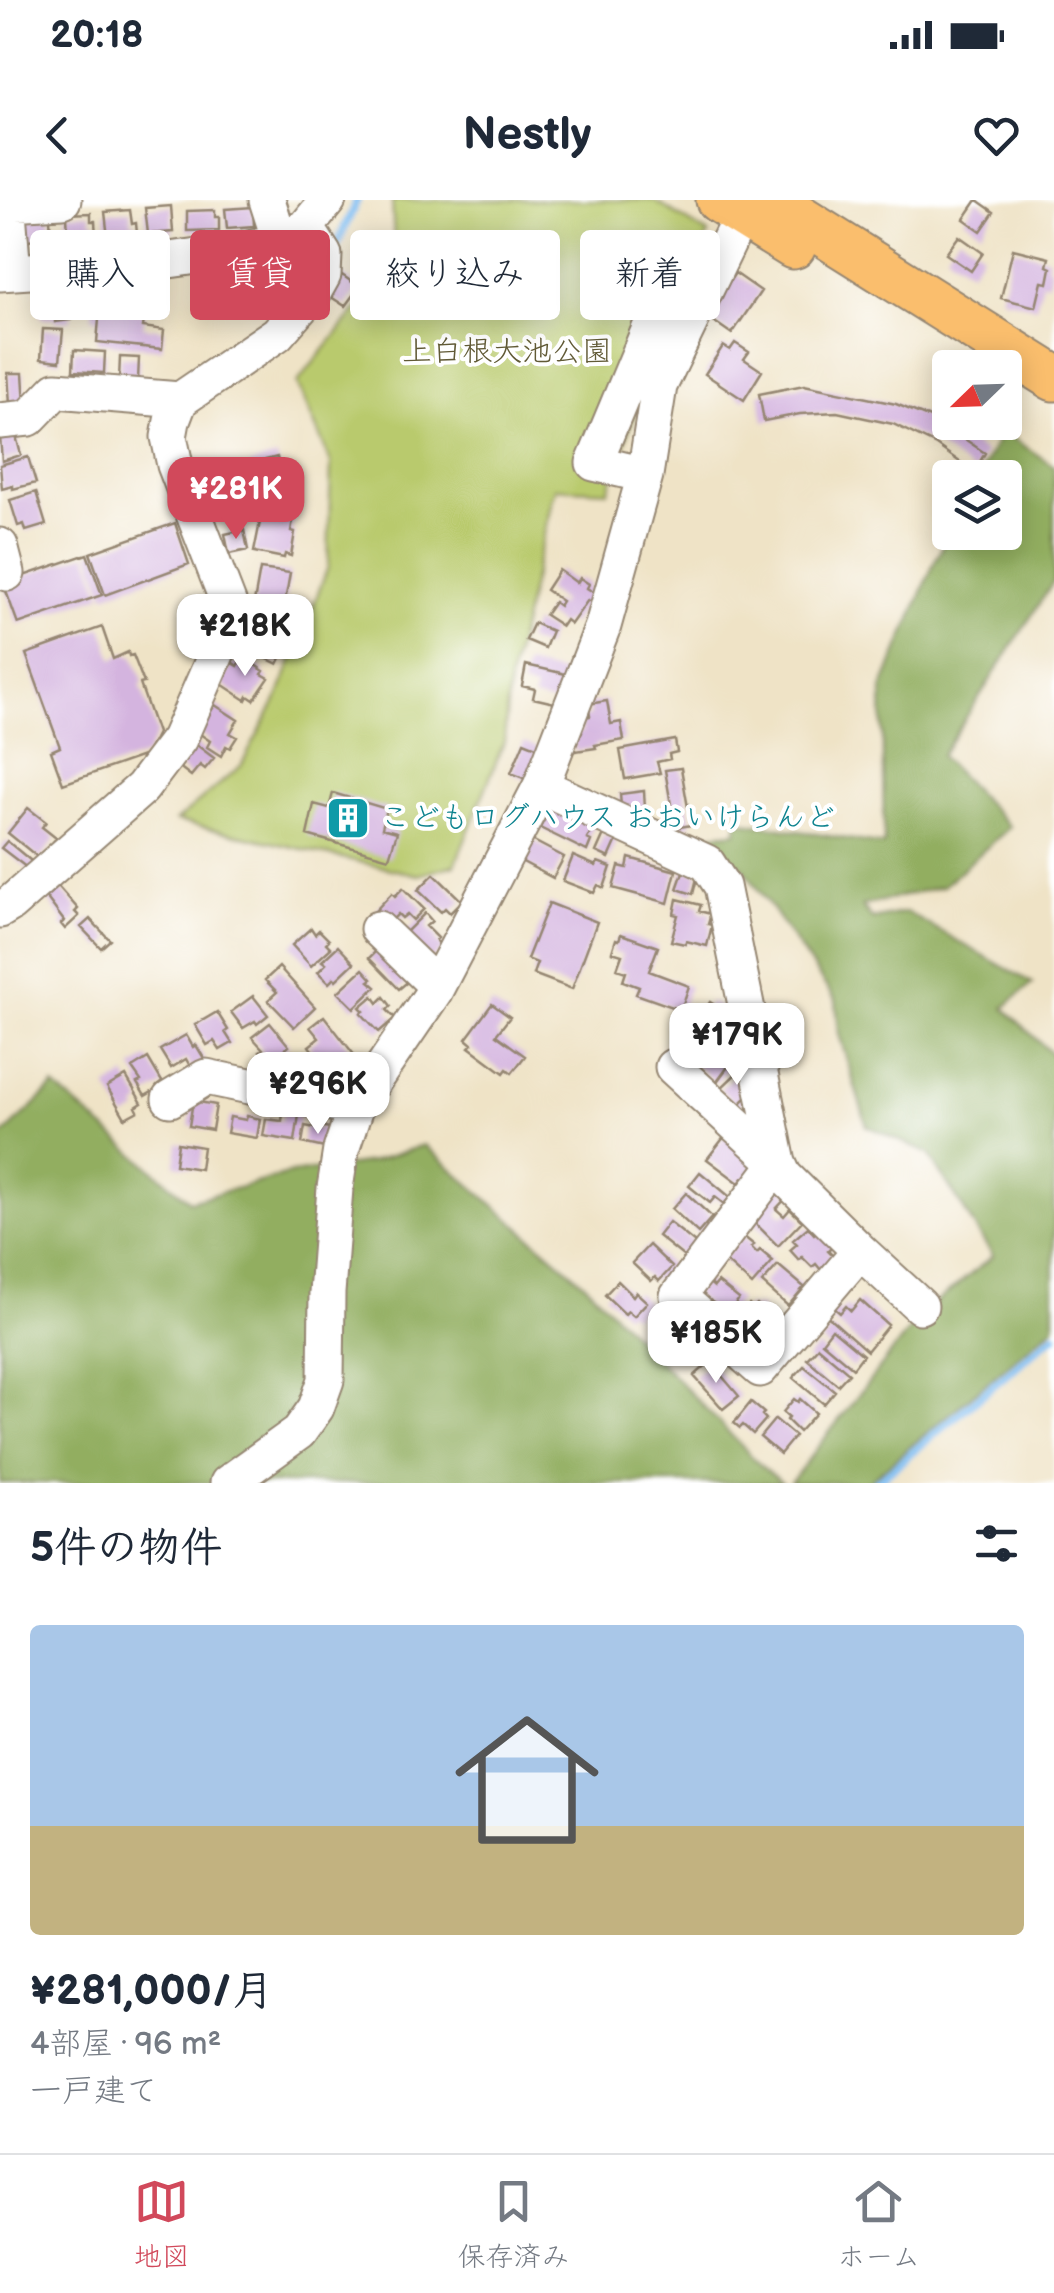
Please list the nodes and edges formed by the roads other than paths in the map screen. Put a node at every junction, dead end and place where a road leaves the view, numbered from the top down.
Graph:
1 (63, 200) edge
2 (267, 200) edge
3 (7, 202) edge
4 (746, 204) edge
5 (305, 223) edge
6 (6, 272) edge
7 (654, 320) edge
8 (959, 350) edge
9 (1054, 378) edge
10 (1022, 391) edge
11 (180, 400) junction
12 (1054, 411) edge
13 (0, 421) edge
14 (645, 475) junction
15 (541, 786) junction
16 (0, 910) edge
17 (378, 929) dead end
18 (437, 986) junction
19 (673, 1066) dead end
20 (170, 1099) dead end
21 (355, 1108) junction
22 (778, 1163) junction
23 (860, 1251) junction
24 (920, 1306) dead end
25 (228, 1483) edge

1 - 3 street
2 - 5 street
3 - 6 street
4 - 8 main road
4 - 9 main road
4 - 14 street
5 - 6 street
5 - 11 street
7 - 14 street
10 - 12 main road
11 - 13 street
11 - 16 street
14 - 15 street
15 - 18 street
15 - 22 street
17 - 18 street
18 - 21 street
19 - 22 street
20 - 21 street
21 - 25 street
22 - 23 street
22 - 23 street
23 - 24 street

